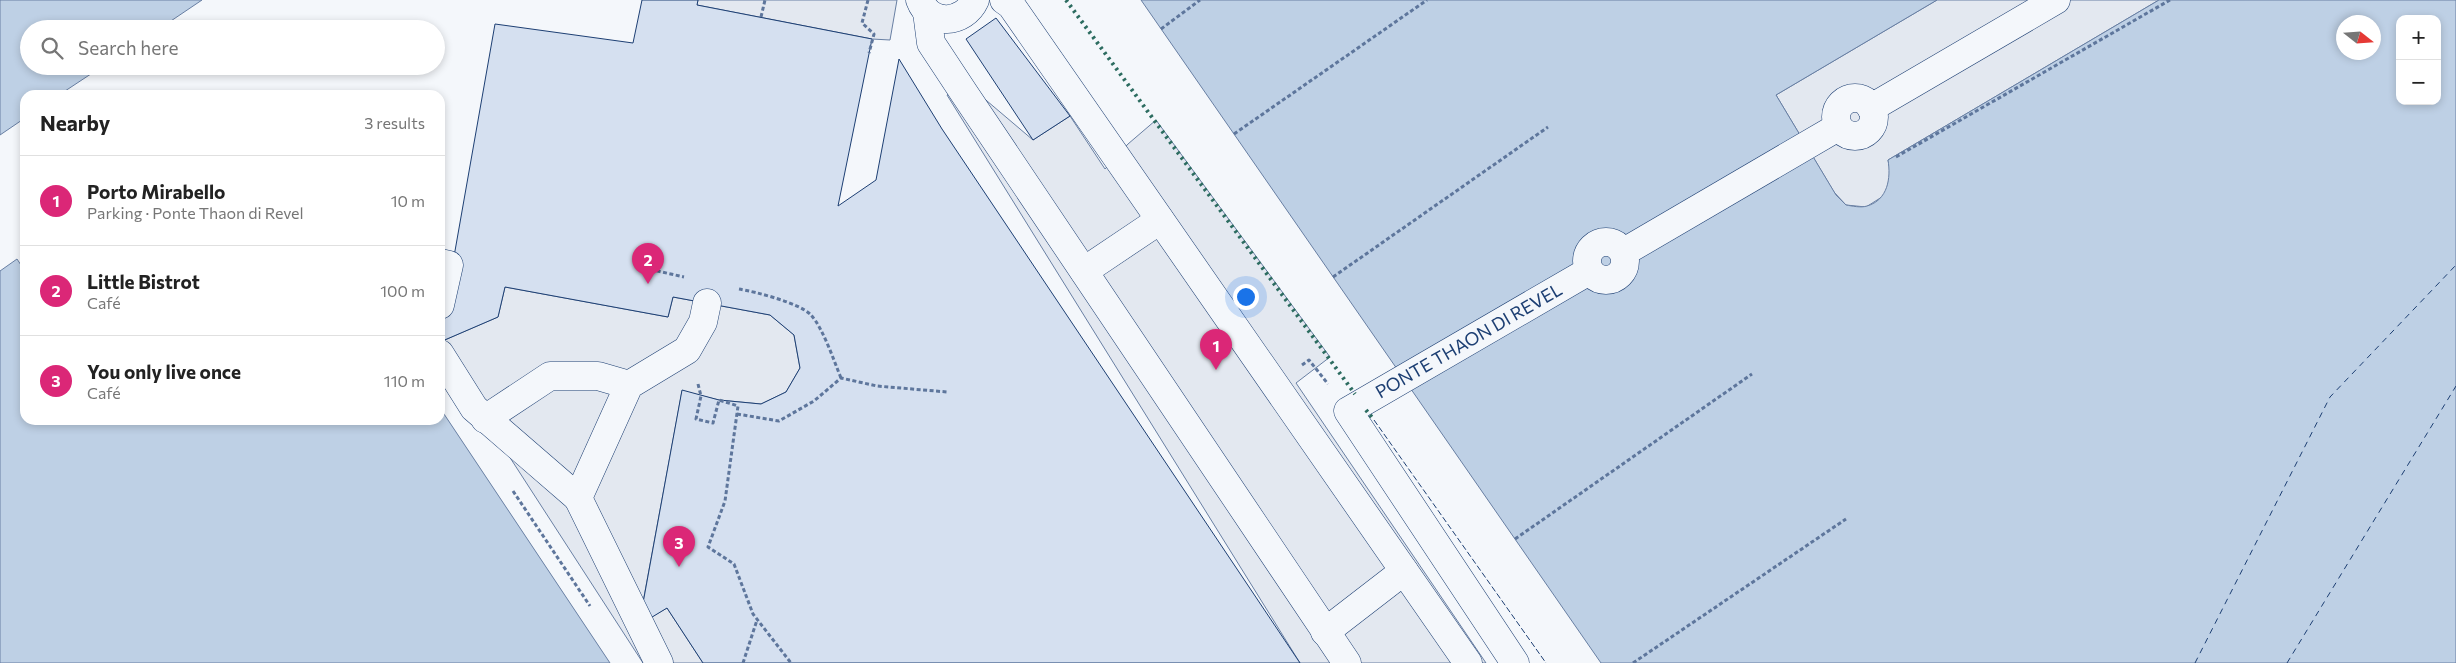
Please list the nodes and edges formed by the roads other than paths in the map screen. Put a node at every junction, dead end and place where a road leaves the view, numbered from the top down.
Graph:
1 (975, 0) edge
2 (1004, 0) edge
3 (2056, 0) edge
4 (923, 6) edge
5 (1160, 220) junction
6 (445, 264) edge
7 (1084, 272) junction
8 (445, 283) edge
9 (707, 303) dead end
10 (445, 362) edge
11 (629, 386) junction
12 (485, 419) junction
13 (578, 498) junction
14 (1404, 570) junction
15 (1325, 632) junction
16 (659, 663) edge
17 (1347, 663) edge
18 (1468, 663) edge
19 (1515, 663) edge

1 - 4 street
2 - 5 street
3 - 19 street, PONTE THAON DI REVEL
4 - 7 street
5 - 7 street
5 - 14 street
6 - 8 street
7 - 15 street
9 - 11 street
10 - 12 street
11 - 12 street
11 - 13 street
12 - 13 street
13 - 16 street
14 - 15 street
14 - 18 street
15 - 17 street

